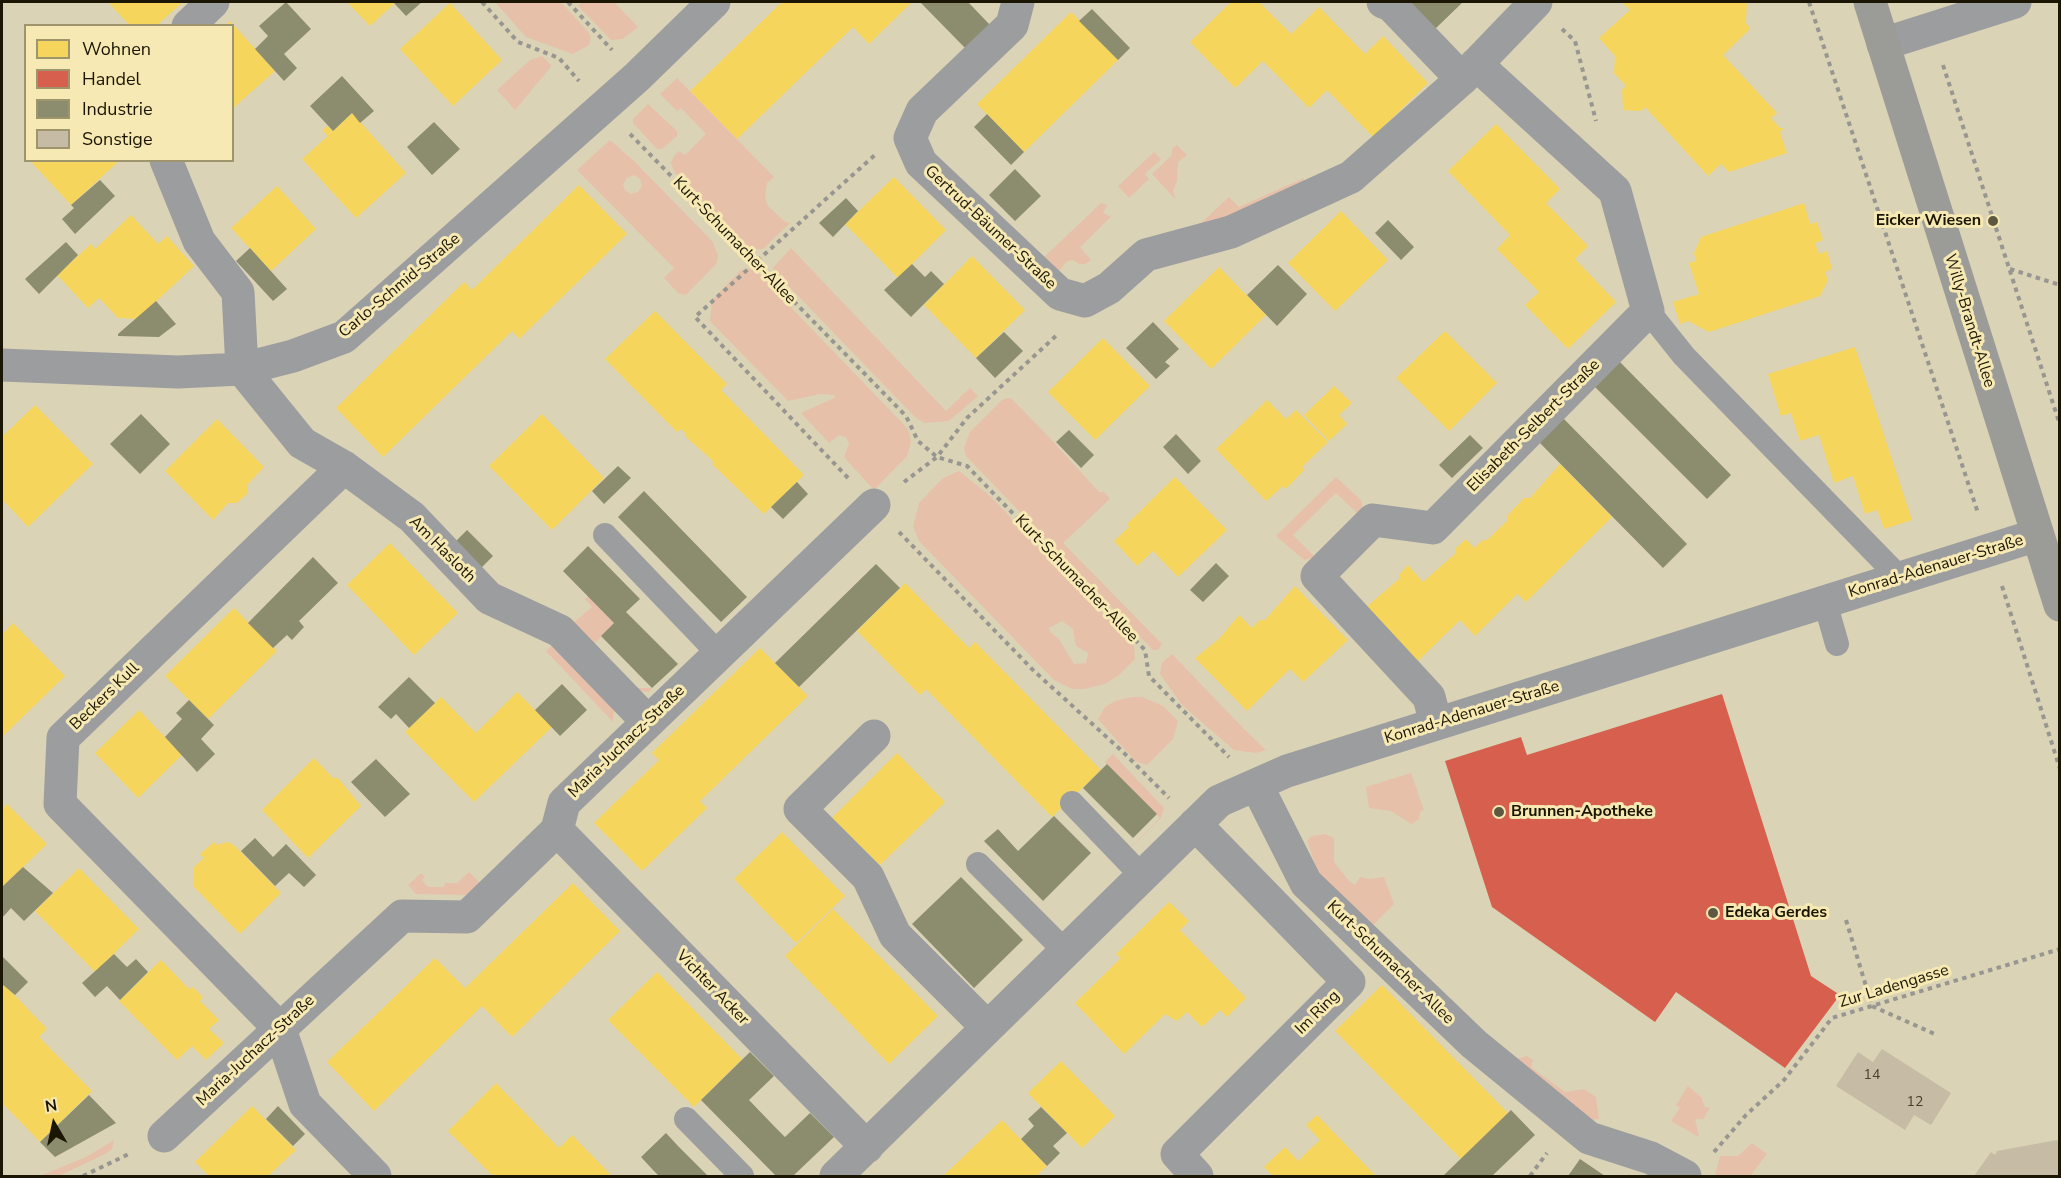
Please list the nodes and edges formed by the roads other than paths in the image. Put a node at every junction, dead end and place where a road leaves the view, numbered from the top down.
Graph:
1 (213, 2) edge
2 (714, 2) edge
3 (1018, 2) edge
4 (1383, 2) edge
5 (1536, 2) edge
6 (1870, 2) edge
7 (2015, 2) edge
8 (190, 24) edge
9 (1883, 44) junction
10 (1469, 71) junction
11 (167, 162) edge
12 (1648, 311) junction
13 (2, 365) edge
14 (242, 369) junction
15 (344, 467) junction
16 (874, 506) road end
17 (605, 535) dead end
18 (2037, 535) junction
19 (1900, 578) junction
20 (1825, 602) junction
21 (2060, 605) edge
22 (1838, 644) dead end
23 (719, 654) junction
24 (648, 722) junction
25 (1436, 724) junction
26 (874, 736) dead end
27 (1257, 786) junction
28 (1072, 803) dead end
29 (1195, 824) junction
30 (556, 830) junction
31 (978, 864) dead end
32 (1142, 876) junction
33 (1065, 951) junction
34 (987, 1027) junction
35 (280, 1029) junction
36 (686, 1119) dead end
37 (164, 1136) road end
38 (867, 1147) junction
39 (1696, 1169) edge
40 (369, 1174) edge
41 (742, 1176) edge
42 (836, 1176) edge
43 (1197, 1176) edge

1 - 8 street
2 - 14 street, Carlo-Schmid-Straße
3 - 10 street, Gertrud-Bäumer-Straße
4 - 10 street
5 - 10 street
6 - 9 street, Willy-Brandt-Allee
7 - 9 street
9 - 18 street, Willy-Brandt-Allee
10 - 12 street
11 - 14 street
12 - 19 lane
12 - 25 street, Elisabeth-Selbert-Straße
13 - 14 street, Carlo-Schmid-Straße
14 - 15 street, Am Hasloth
15 - 24 street, Am Hasloth
15 - 35 street, Beckers Kull
16 - 23 street, Maria-Juchacz-Straße
17 - 23 lane
18 - 19 street, Konrad-Adenauer-Straße
18 - 21 street, Willy-Brandt-Allee
19 - 20 street, Konrad-Adenauer-Straße
20 - 22 lane
20 - 25 street, Konrad-Adenauer-Straße
23 - 24 street, Maria-Juchacz-Straße
24 - 30 street, Maria-Juchacz-Straße
25 - 27 street, Konrad-Adenauer-Straße
26 - 34 street
27 - 29 street, Konrad-Adenauer-Straße
27 - 39 street, Kurt-Schumacher-Allee
28 - 32 lane
29 - 32 street, Konrad-Adenauer-Straße
29 - 43 street, Im Ring
30 - 35 street, Maria-Juchacz-Straße
30 - 38 street, Vichter Acker
31 - 33 lane
32 - 33 street, Konrad-Adenauer-Straße
33 - 34 street, Konrad-Adenauer-Straße
34 - 38 street, Konrad-Adenauer-Straße
35 - 37 street, Maria-Juchacz-Straße
35 - 40 street
36 - 41 lane
38 - 42 street, Konrad-Adenauer-Straße

